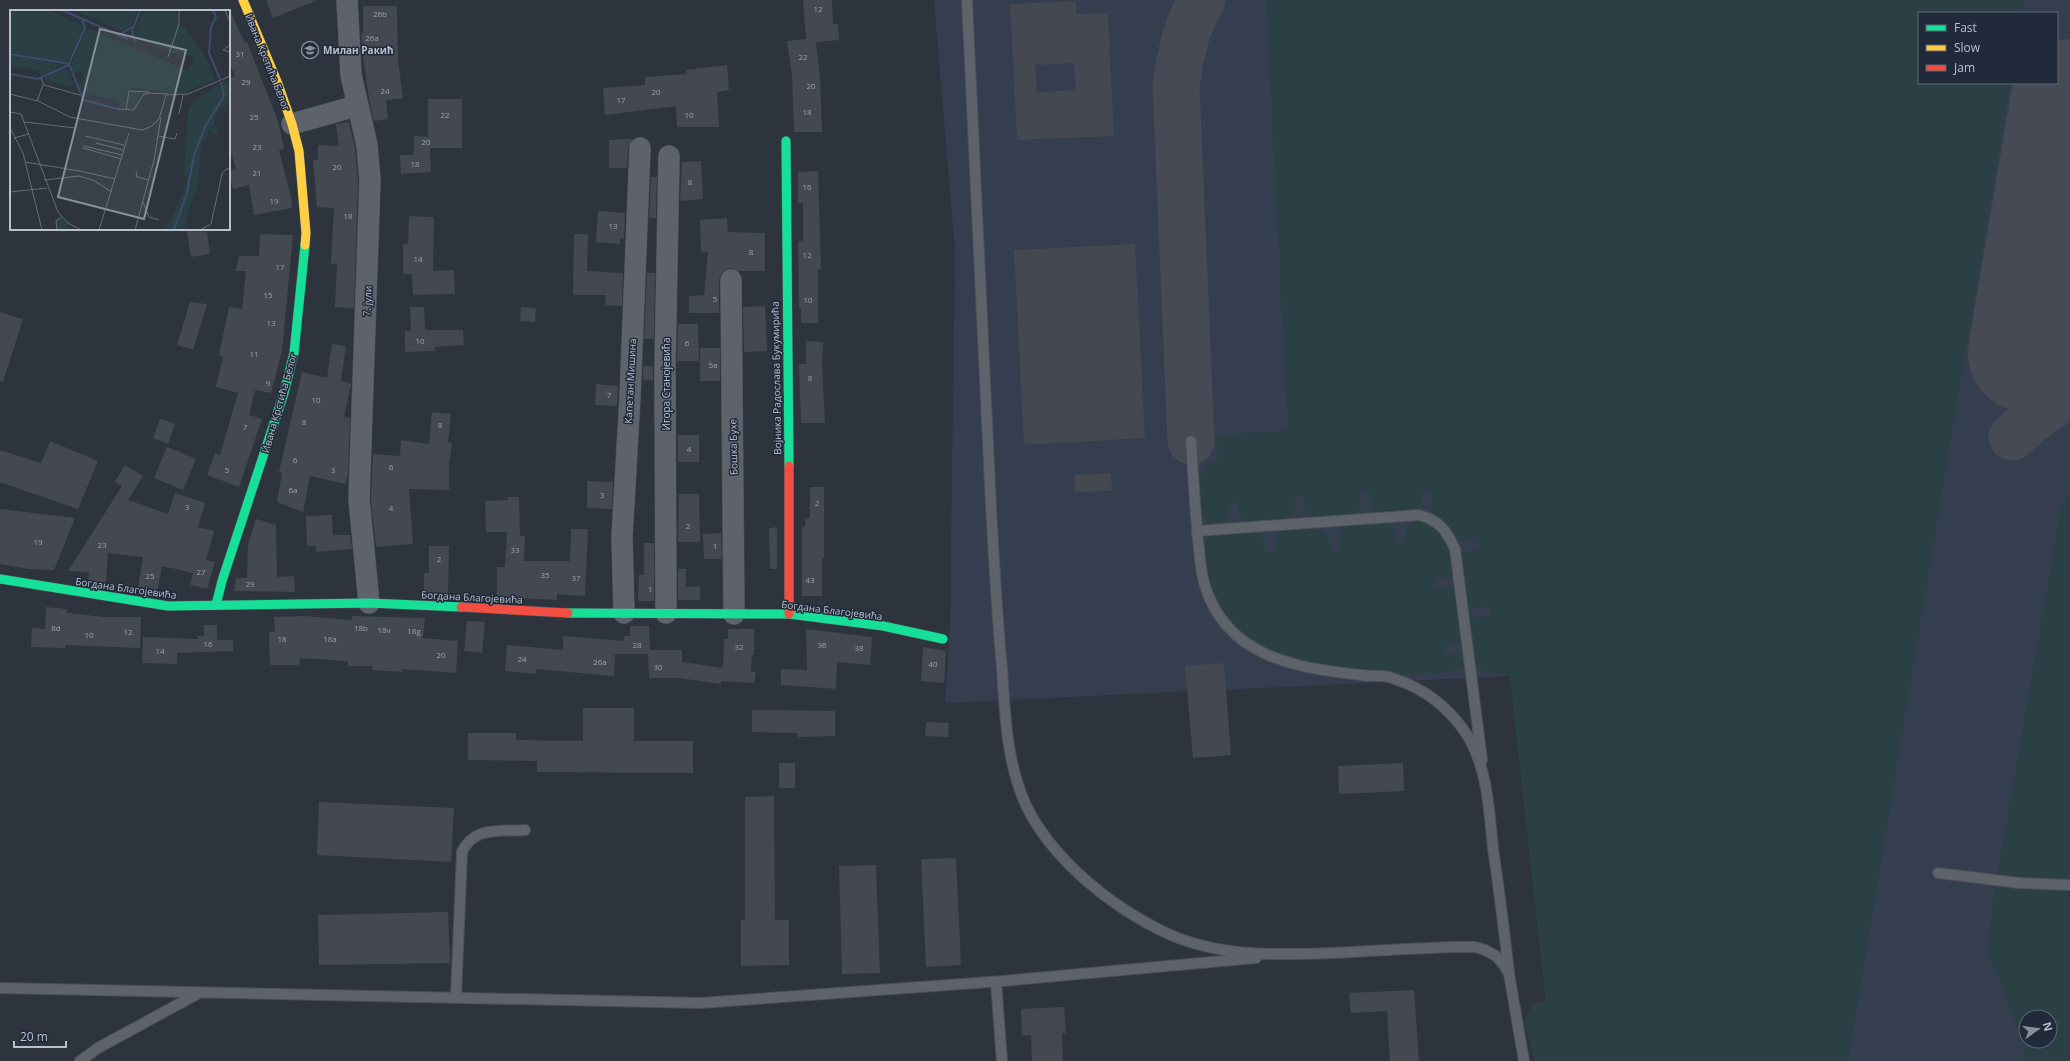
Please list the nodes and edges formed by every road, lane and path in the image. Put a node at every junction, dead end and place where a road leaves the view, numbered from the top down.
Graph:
1 (243, 0) edge
2 (347, 0) edge
3 (967, 0) edge
4 (356, 106) junction
5 (292, 124) junction
6 (786, 141) dead end
7 (640, 148) dead end
8 (669, 156) dead end
9 (731, 280) dead end
10 (1191, 441) dead end
11 (1197, 531) junction
12 (0, 579) edge
13 (369, 603) junction
14 (216, 605) junction
15 (624, 613) junction
16 (666, 613) junction
17 (734, 614) junction
18 (789, 614) junction
19 (943, 639) dead end
20 (1484, 771) junction
21 (525, 830) dead end
22 (1938, 873) dead end
23 (2070, 885) edge
24 (1284, 956) junction
25 (1509, 974) junction
26 (996, 982) junction
27 (0, 988) edge
28 (200, 992) junction
29 (456, 997) junction
30 (80, 1061) edge
31 (1002, 1061) edge
32 (1524, 1061) edge

1 - 5 street, Ивана Крстића Белог
2 - 4 street, 7. јули
3 - 24 lane
4 - 5 street, Ивана Крстића Белог
4 - 13 street, 7. јули
5 - 14 street, Ивана Крстића Белог
6 - 18 street, Војника Радослава Букумирића
7 - 15 street, Капетан Мишина
8 - 16 street, Игора Станојевића
9 - 17 street, Бошка Бухе
10 - 11 lane
11 - 20 lane
11 - 20 lane
12 - 14 street, Богдана Благојевића
13 - 14 street, Богдана Благојевића
13 - 15 street, Богдана Благојевића
15 - 16 street, Богдана Благојевића
16 - 17 street, Богдана Благојевића
17 - 18 street, Богдана Благојевића
18 - 19 street, Богдана Благојевића
20 - 25 lane
21 - 29 lane
22 - 23 lane
24 - 25 lane
24 - 26 lane
25 - 32 lane
26 - 29 lane
26 - 31 lane
27 - 28 lane
28 - 29 lane
28 - 30 lane

